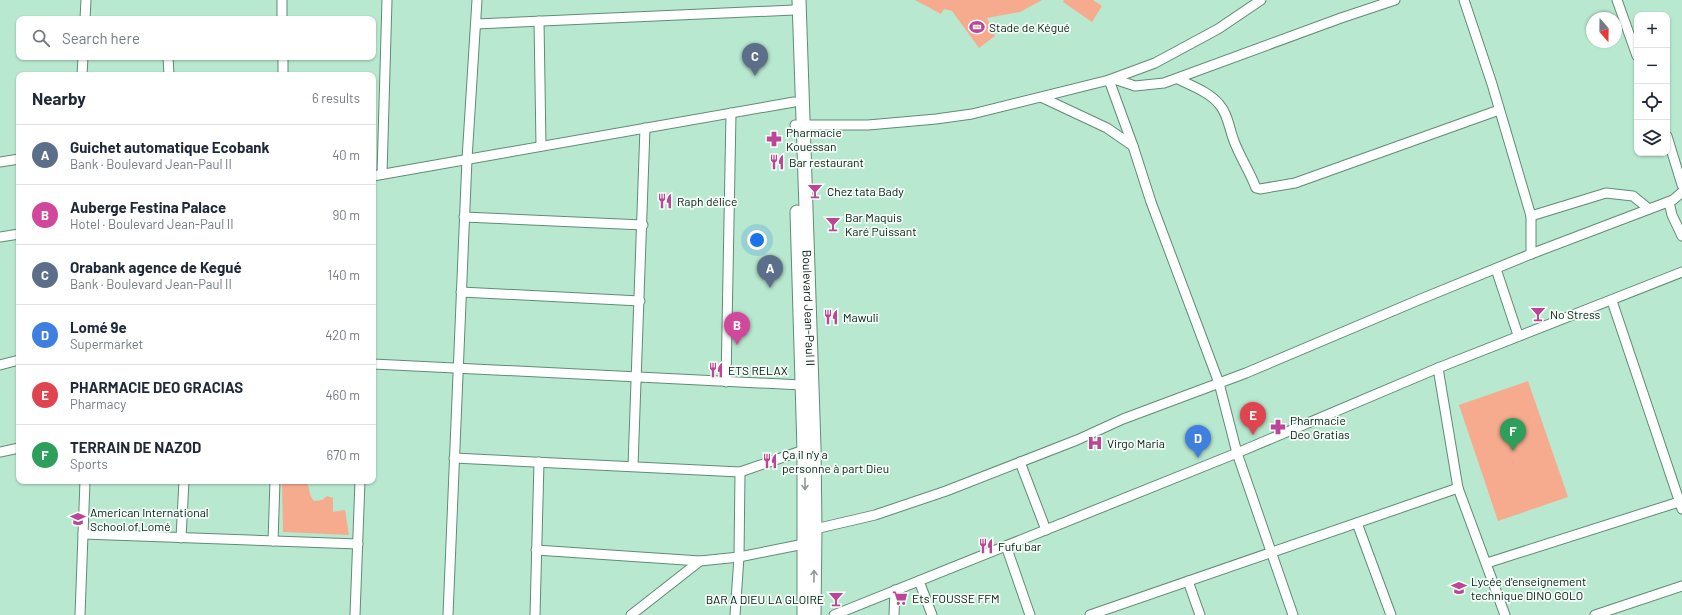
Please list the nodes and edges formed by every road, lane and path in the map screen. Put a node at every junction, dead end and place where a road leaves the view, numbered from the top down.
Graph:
1 (86, 0) edge
2 (282, 0) edge
3 (387, 0) edge
4 (477, 0) edge
5 (1261, 0) edge
6 (1395, 0) edge
7 (1464, 0) edge
8 (1617, 0) edge
9 (796, 3) edge
10 (85, 16) edge
11 (282, 16) edge
12 (539, 21) junction
13 (476, 24) junction
14 (1634, 48) edge
15 (83, 60) edge
16 (168, 60) edge
17 (283, 60) edge
18 (82, 72) edge
19 (169, 72) edge
20 (283, 72) edge
21 (1178, 79) junction
22 (1112, 80) junction
23 (1043, 98) junction
24 (794, 102) junction
25 (1499, 110) junction
26 (731, 113) junction
27 (799, 125) junction
28 (645, 128) junction
29 (541, 146) junction
30 (1133, 146) junction
31 (1670, 146) edge
32 (16, 159) edge
33 (467, 159) junction
34 (0, 162) edge
35 (378, 175) edge
36 (1682, 185) edge
37 (1682, 192) edge
38 (1671, 201) junction
39 (1649, 209) junction
40 (1531, 216) junction
41 (464, 217) junction
42 (1682, 223) edge
43 (643, 225) junction
44 (16, 234) edge
45 (0, 236) edge
46 (1682, 236) edge
47 (1531, 254) junction
48 (1496, 269) junction
49 (1682, 272) edge
50 (461, 292) junction
51 (640, 301) junction
52 (1612, 301) junction
53 (1518, 335) junction
54 (16, 361) edge
55 (376, 364) edge
56 (0, 365) edge
57 (458, 368) junction
58 (1438, 368) junction
59 (637, 377) junction
60 (726, 382) junction
61 (1219, 383) junction
62 (802, 385) junction
63 (16, 449) edge
64 (804, 450) junction
65 (0, 452) edge
66 (1237, 452) junction
67 (454, 458) junction
68 (539, 462) junction
69 (1020, 462) junction
70 (634, 466) junction
71 (740, 472) junction
72 (85, 484) edge
73 (184, 484) edge
74 (275, 484) edge
75 (360, 484) edge
76 (1458, 488) junction
77 (1681, 504) edge
78 (1358, 523) junction
79 (815, 529) junction
80 (1046, 530) junction
81 (83, 534) junction
82 (181, 538) junction
83 (273, 541) junction
84 (358, 544) junction
85 (804, 544) junction
86 (1006, 546) junction
87 (536, 550) junction
88 (1271, 552) junction
89 (739, 557) junction
90 (700, 561) junction
91 (1487, 563) junction
92 (919, 581) junction
93 (1188, 581) junction
94 (1682, 586) edge
95 (895, 590) junction
96 (1115, 611) edge
97 (80, 615) edge
98 (355, 615) edge
99 (448, 615) edge
100 (535, 615) edge
101 (631, 615) edge
102 (735, 615) edge
103 (804, 615) edge
104 (814, 615) edge
105 (834, 615) edge
106 (894, 615) edge
107 (932, 615) edge
108 (1030, 615) edge
109 (1090, 615) edge
110 (1200, 615) edge
111 (1293, 615) edge
112 (1391, 615) edge
113 (1505, 615) edge
114 (1595, 615) edge

1 - 10 street
2 - 11 street
3 - 35 street
4 - 13 street
5 - 22 street
6 - 21 street
7 - 25 street
8 - 14 street
9 - 12 street
9 - 24 main road, Boulevard Jean-Paul II
9 - 27 main road, Boulevard Jean-Paul II
12 - 13 street
12 - 29 street
13 - 33 street
15 - 18 street
16 - 19 street
17 - 20 street
21 - 22 street
21 - 25 street
22 - 23 street
22 - 30 street
23 - 27 street
23 - 30 street
24 - 26 street
24 - 27 main road, Boulevard Jean-Paul II
25 - 40 street
26 - 28 street
26 - 60 street
27 - 62 main road, Boulevard Jean-Paul II
27 - 79 main road, Boulevard Jean-Paul II
28 - 29 street
28 - 43 street
29 - 33 street
30 - 61 street
31 - 36 street
32 - 34 street
33 - 35 street
33 - 41 street
37 - 38 street
38 - 39 street
38 - 42 street
38 - 46 street
39 - 40 street
39 - 47 street
40 - 47 street
41 - 43 street
41 - 50 street
43 - 51 street
44 - 45 street
47 - 48 street
48 - 53 street
48 - 61 street
49 - 52 street
50 - 51 street
50 - 57 street
51 - 59 street
52 - 53 street
52 - 77 street
53 - 58 street
54 - 56 street
55 - 57 street
57 - 59 street
57 - 67 street
58 - 66 street
58 - 76 street
59 - 60 street
59 - 70 street
60 - 62 street
61 - 66 street
61 - 69 street
62 - 64 main road, Boulevard Jean-Paul II
63 - 65 street
64 - 71 street
64 -> 85 main road, Boulevard Jean-Paul II
66 - 80 street
66 - 88 street
67 - 68 street
67 - 99 street
68 - 70 street
68 - 87 street
69 - 79 street
69 - 80 street
70 - 71 street
71 - 89 street
72 - 81 street
73 - 82 street
74 - 83 street
75 - 84 street
76 - 78 street
76 - 91 street
77 - 91 street
78 - 88 street
78 - 112 street
104 -> 79 main road, Boulevard Jean-Paul II
80 - 86 street
81 - 82 street
81 - 97 street
82 - 83 street
83 - 84 street
84 - 98 street
85 - 89 street
85 - 103 main road, Boulevard Jean-Paul II
86 - 92 street
86 - 108 street
87 - 90 street
87 - 100 street
88 - 93 street
88 - 111 street
89 - 90 street
89 - 102 street
90 - 101 street
91 - 113 street
92 - 95 street
92 - 107 street
93 - 96 street
93 - 110 street
94 - 114 street
95 - 105 street
95 - 106 street
96 - 109 street

